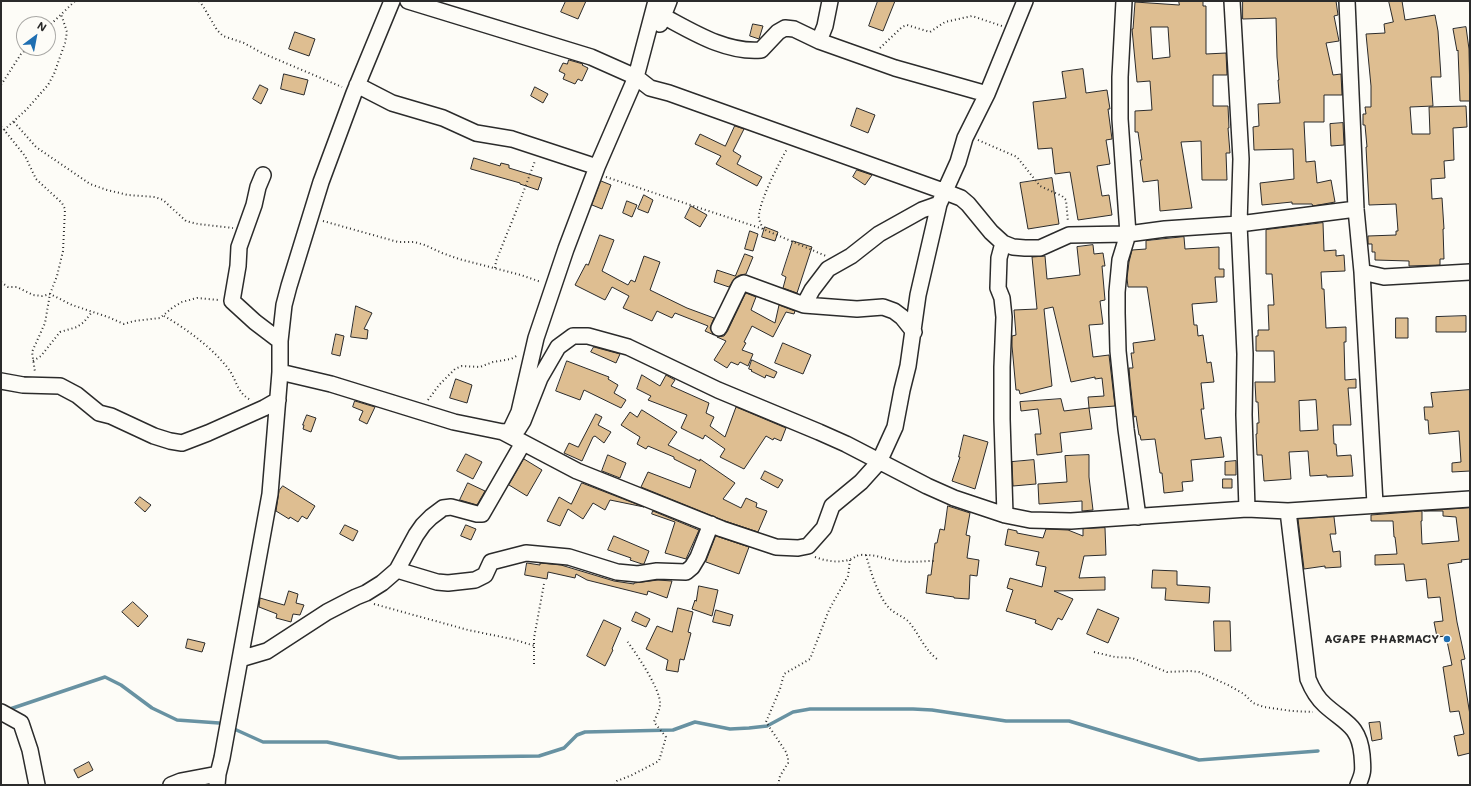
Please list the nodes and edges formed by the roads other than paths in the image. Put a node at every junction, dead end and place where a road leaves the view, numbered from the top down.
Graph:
1 (392, 1) edge
2 (408, 1) edge
3 (656, 1) edge
4 (669, 1) edge
5 (830, 1) edge
6 (1025, 1) edge
7 (1124, 1) edge
8 (1232, 1) edge
9 (1347, 1) edge
10 (437, 6) edge
11 (663, 16) junction
12 (819, 41) junction
13 (640, 81) junction
14 (356, 89) junction
15 (987, 94) junction
16 (596, 170) junction
17 (263, 175) dead end
18 (941, 198) junction
19 (1356, 209) junction
20 (1240, 224) junction
21 (1128, 234) junction
22 (1004, 243) junction
23 (1362, 272) junction
24 (1470, 272) edge
25 (804, 305) junction
26 (719, 328) dead end
27 (914, 332) junction
28 (280, 341) junction
29 (280, 372) junction
30 (1, 381) edge
31 (278, 400) junction
32 (506, 431) junction
33 (523, 443) junction
34 (879, 462) junction
35 (1470, 499) edge
36 (1376, 504) junction
37 (1247, 509) junction
38 (1288, 511) junction
39 (1005, 515) junction
40 (1138, 517) junction
41 (711, 524) junction
42 (397, 570) junction
43 (240, 659) junction
44 (1, 712) edge
45 (217, 780) edge
46 (37, 785) edge
47 (171, 785) edge
48 (1358, 785) edge

1 - 14 street
2 - 10 street
3 - 13 street
4 - 11 street
5 - 12 street
6 - 15 street
7 - 21 street
8 - 20 street
9 - 19 street
10 - 13 street
11 - 12 street
11 - 13 street
12 - 15 street
13 - 16 street
13 - 18 street
14 - 16 street
14 - 28 street
15 - 18 street
16 - 32 street
17 - 28 street
18 - 22 street
18 - 25 street
18 - 27 street
19 - 20 street
19 - 23 street
20 - 21 street
20 - 37 street
21 - 22 street
21 - 40 street
22 - 39 street
23 - 24 street
23 - 36 street
25 - 26 street
25 - 27 street
27 - 34 street
28 - 29 street
29 - 31 street
29 - 32 street
30 - 31 street
31 - 43 street
32 - 33 street
32 - 34 street
33 - 41 street
33 - 42 street
34 - 39 street
34 - 41 street
35 - 36 street
36 - 38 street
37 - 38 street
37 - 40 street
38 - 48 street
39 - 40 street
41 - 42 street
42 - 43 street
43 - 45 street
44 - 46 street
45 - 47 street

